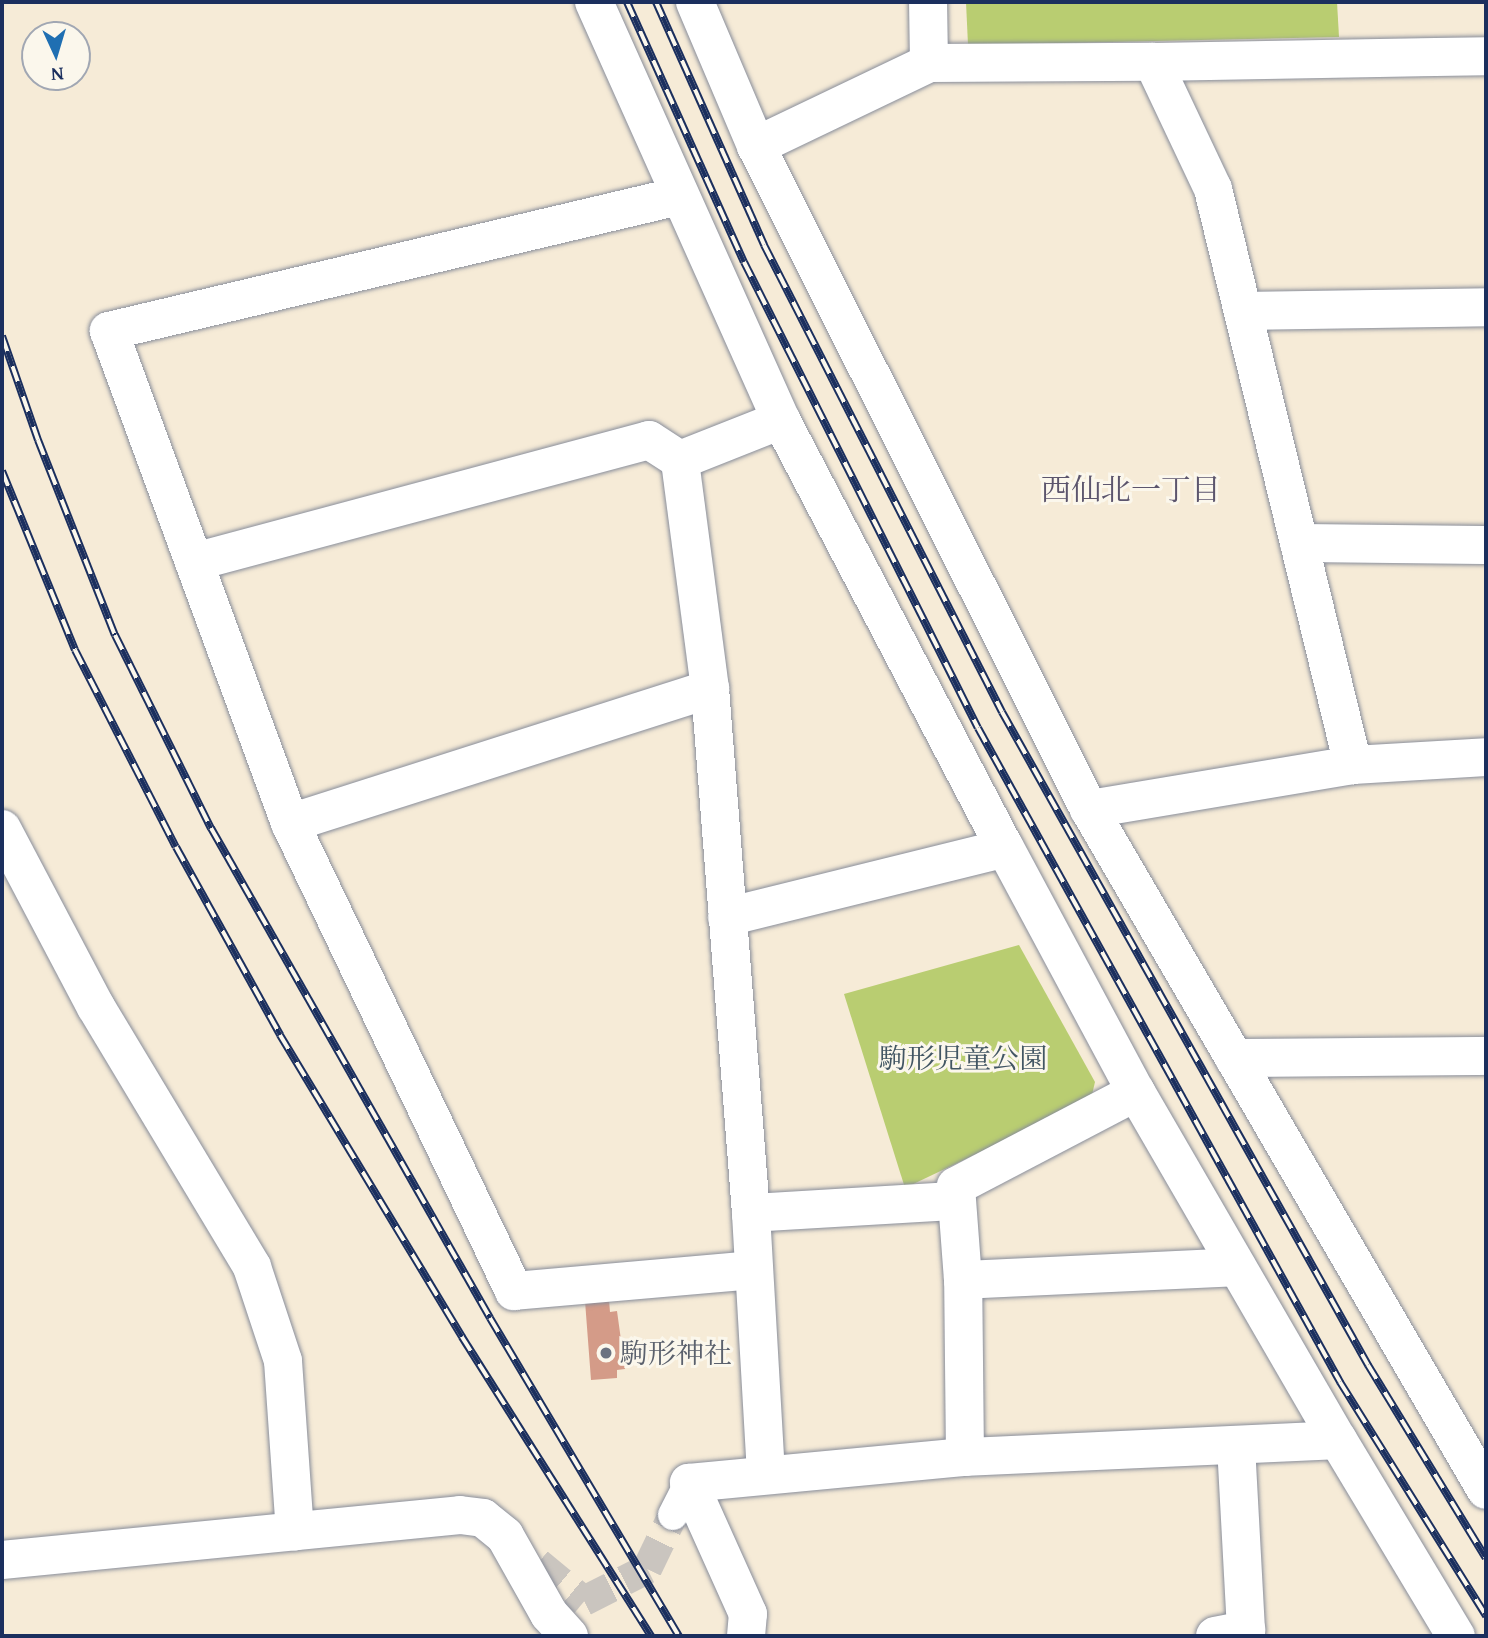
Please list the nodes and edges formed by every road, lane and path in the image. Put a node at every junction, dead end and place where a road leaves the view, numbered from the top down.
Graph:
1 (594, 2) edge
2 (695, 2) edge
3 (928, 2) edge
4 (1486, 56) edge
5 (1153, 62) junction
6 (929, 63) junction
7 (756, 146) junction
8 (679, 196) junction
9 (1486, 307) edge
10 (1242, 310) junction
11 (781, 420) junction
12 (680, 460) junction
13 (1299, 543) junction
14 (1486, 545) edge
15 (194, 562) junction
16 (710, 689) junction
17 (1486, 757) edge
18 (1353, 765) junction
19 (1089, 809) junction
20 (290, 823) junction
21 (2, 828) edge
22 (1005, 848) junction
23 (727, 917) junction
24 (1486, 1056) edge
25 (1234, 1058) junction
26 (1136, 1092) junction
27 (955, 1201) junction
28 (751, 1213) junction
29 (1237, 1267) junction
30 (752, 1270) junction
31 (963, 1280) junction
32 (1338, 1440) junction
33 (1236, 1446) junction
34 (1475, 1451) edge
35 (965, 1457) junction
36 (766, 1474) junction
37 (1486, 1489) edge
38 (295, 1532) junction
39 (505, 1536) junction
40 (2, 1560) edge
41 (538, 1563) tunnel mouth
42 (569, 1636) edge
43 (746, 1636) edge
44 (1215, 1636) edge
45 (1456, 1636) edge

1 - 8 street
2 - 7 street
3 - 6 street
4 - 5 street
5 - 6 street
5 - 10 street
6 - 7 street
7 - 19 street
8 - 11 street
8 - 15 street
9 - 10 street
10 - 13 street
11 - 12 street
11 - 22 street
12 - 15 street
12 - 16 street
13 - 14 street
13 - 18 street
15 - 20 street
16 - 20 street
16 - 23 street
17 - 18 street
18 - 19 street
19 - 25 street
20 - 30 street
21 - 38 street
22 - 23 street
22 - 26 street
23 - 28 street
24 - 25 street
25 - 34 street
26 - 27 street
26 - 29 street
27 - 28 street
27 - 31 street
28 - 30 street
29 - 31 street
29 - 32 street
30 - 36 street
31 - 35 street
32 - 33 street
32 - 45 street
33 - 35 street
33 - 44 street
34 - 37 street
35 - 36 street
36 - 43 street
38 - 39 street
38 - 40 street
39 - 41 street
39 - 42 street

